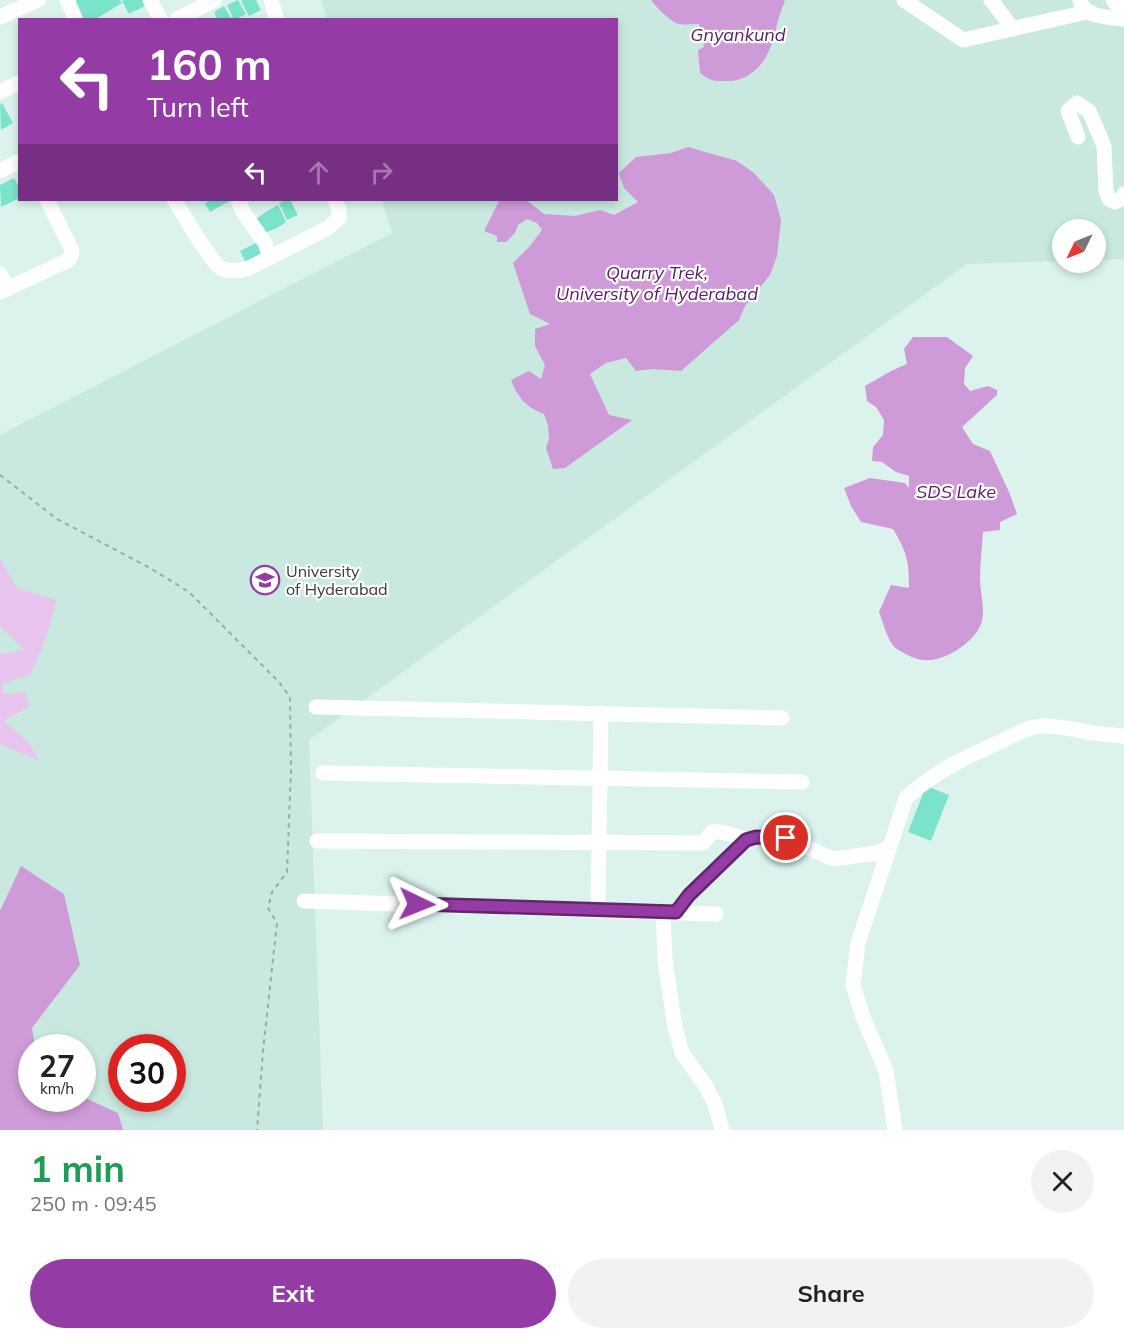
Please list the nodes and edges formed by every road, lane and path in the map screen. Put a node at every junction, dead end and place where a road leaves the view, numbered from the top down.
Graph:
1 (38, 0) edge
2 (67, 0) edge
3 (72, 0) edge
4 (150, 0) edge
5 (214, 0) edge
6 (271, 0) edge
7 (904, 0) edge
8 (991, 0) edge
9 (1113, 0) edge
10 (1124, 5) edge
11 (1084, 6) edge
12 (0, 17) edge
13 (75, 18) edge
14 (76, 18) edge
15 (160, 18) edge
16 (180, 18) edge
17 (276, 18) edge
18 (1124, 19) edge
19 (1013, 29) junction
20 (18, 83) edge
21 (0, 92) edge
22 (1078, 137) dead end
23 (18, 162) edge
24 (0, 171) edge
25 (1124, 194) edge
26 (47, 201) edge
27 (175, 201) edge
28 (238, 201) edge
29 (335, 201) edge
30 (270, 258) junction
31 (0, 274) edge
32 (4, 290) edge
33 (0, 475) edge
34 (316, 707) dead end
35 (601, 713) junction
36 (782, 718) dead end
37 (1124, 736) edge
38 (323, 773) dead end
39 (599, 778) junction
40 (802, 782) dead end
41 (746, 840) junction
42 (317, 841) dead end
43 (598, 842) junction
44 (889, 848) junction
45 (304, 901) dead end
46 (598, 910) junction
47 (670, 912) junction
48 (716, 914) dead end
49 (257, 1130) edge
50 (722, 1130) edge
51 (895, 1130) edge

1 - 12 street
2 - 13 street
3 - 14 street
4 - 15 street
5 - 16 street
6 - 17 street
7 - 19 street
8 - 19 street
9 - 10 street
11 - 18 street
11 - 19 street
20 - 21 street
22 - 25 street
23 - 24 street
26 - 32 street
27 - 30 street
28 - 30 street
29 - 30 street
31 - 32 street
33 - 49 path
34 - 35 street
35 - 36 street
35 - 39 street
37 - 44 street
38 - 39 street
39 - 40 street
39 - 43 street
41 - 43 street
41 - 44 street
41 - 47 street
42 - 43 street
43 - 46 street
44 - 51 street
45 - 46 street
46 - 47 street
47 - 48 street
47 - 50 street

